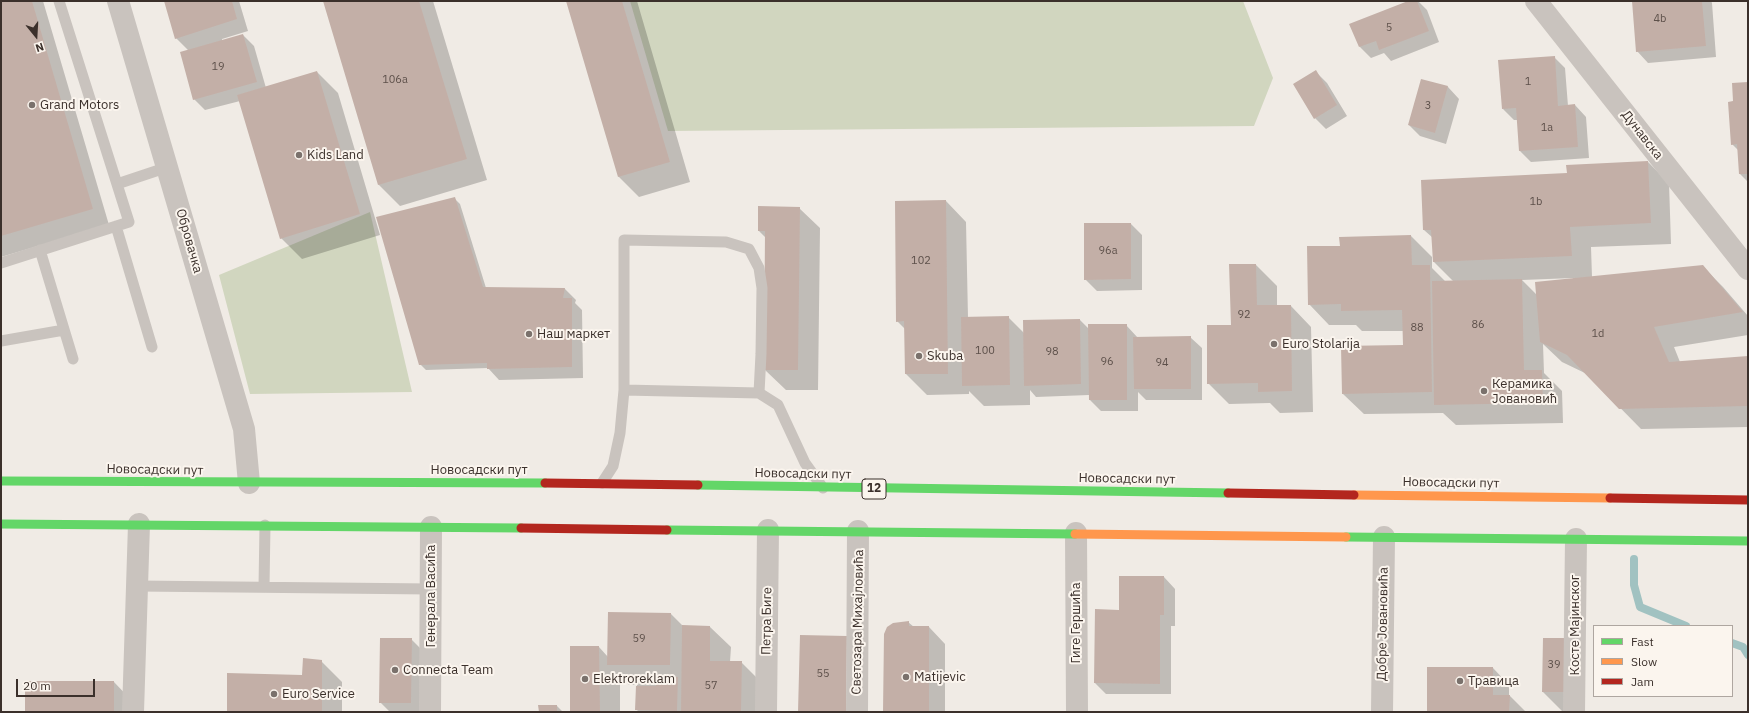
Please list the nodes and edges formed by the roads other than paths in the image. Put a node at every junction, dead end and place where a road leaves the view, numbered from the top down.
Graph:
1 (59, 1) edge
2 (118, 1) edge
3 (1536, 1) edge
4 (168, 167) junction
5 (117, 184) junction
6 (116, 226) junction
7 (40, 250) junction
8 (1, 263) edge
9 (1748, 269) edge
10 (64, 330) junction
11 (1, 341) edge
12 (152, 346) dead end
13 (73, 359) dead end
14 (624, 390) junction
15 (759, 392) junction
16 (1, 481) edge
17 (602, 482) junction
18 (249, 484) junction
19 (823, 488) junction
20 (1748, 500) edge
21 (1, 524) edge
22 (139, 524) junction
23 (265, 525) junction
24 (431, 527) junction
25 (768, 530) junction
26 (858, 531) junction
27 (1076, 534) junction
28 (1384, 537) junction
29 (1576, 539) junction
30 (1748, 541) edge
31 (137, 586) junction
32 (264, 587) junction
33 (431, 589) junction
34 (133, 712) edge
35 (430, 712) edge
36 (766, 712) edge
37 (857, 712) edge
38 (1077, 712) edge
39 (1382, 712) edge
40 (1574, 712) edge

1 - 5 lane
2 - 4 street, Обровачка
3 - 9 street, Дунавска
4 - 5 lane
4 - 18 street, Обровачка
5 - 6 lane
6 - 7 lane
6 - 12 lane
7 - 8 lane
7 - 10 lane
10 - 11 lane
10 - 13 lane
14 - 15 lane
14 - 15 lane
14 - 17 lane
15 - 19 lane
16 - 18 main road, Новосадски пут / 12
17 - 18 main road, Новосадски пут / 12
17 - 19 main road, Новосадски пут / 12
19 - 20 main road, Новосадски пут / 12
21 - 22 main road
22 - 23 main road
22 - 31 street
23 - 24 main road
23 - 32 lane
24 - 25 main road
24 - 33 street, Генерала Васића
25 - 26 main road
25 - 36 street, Петра Биге
26 - 27 main road
26 - 37 street, Светозара Михајловића
27 - 28 main road
27 - 38 street, Гиге Гершића
28 - 29 main road
28 - 39 street, Добре Јовановића
29 - 30 main road
29 - 40 street, Косте Мајинског
31 - 32 lane
31 - 34 street
32 - 33 lane
33 - 35 street, Генерала Васића

